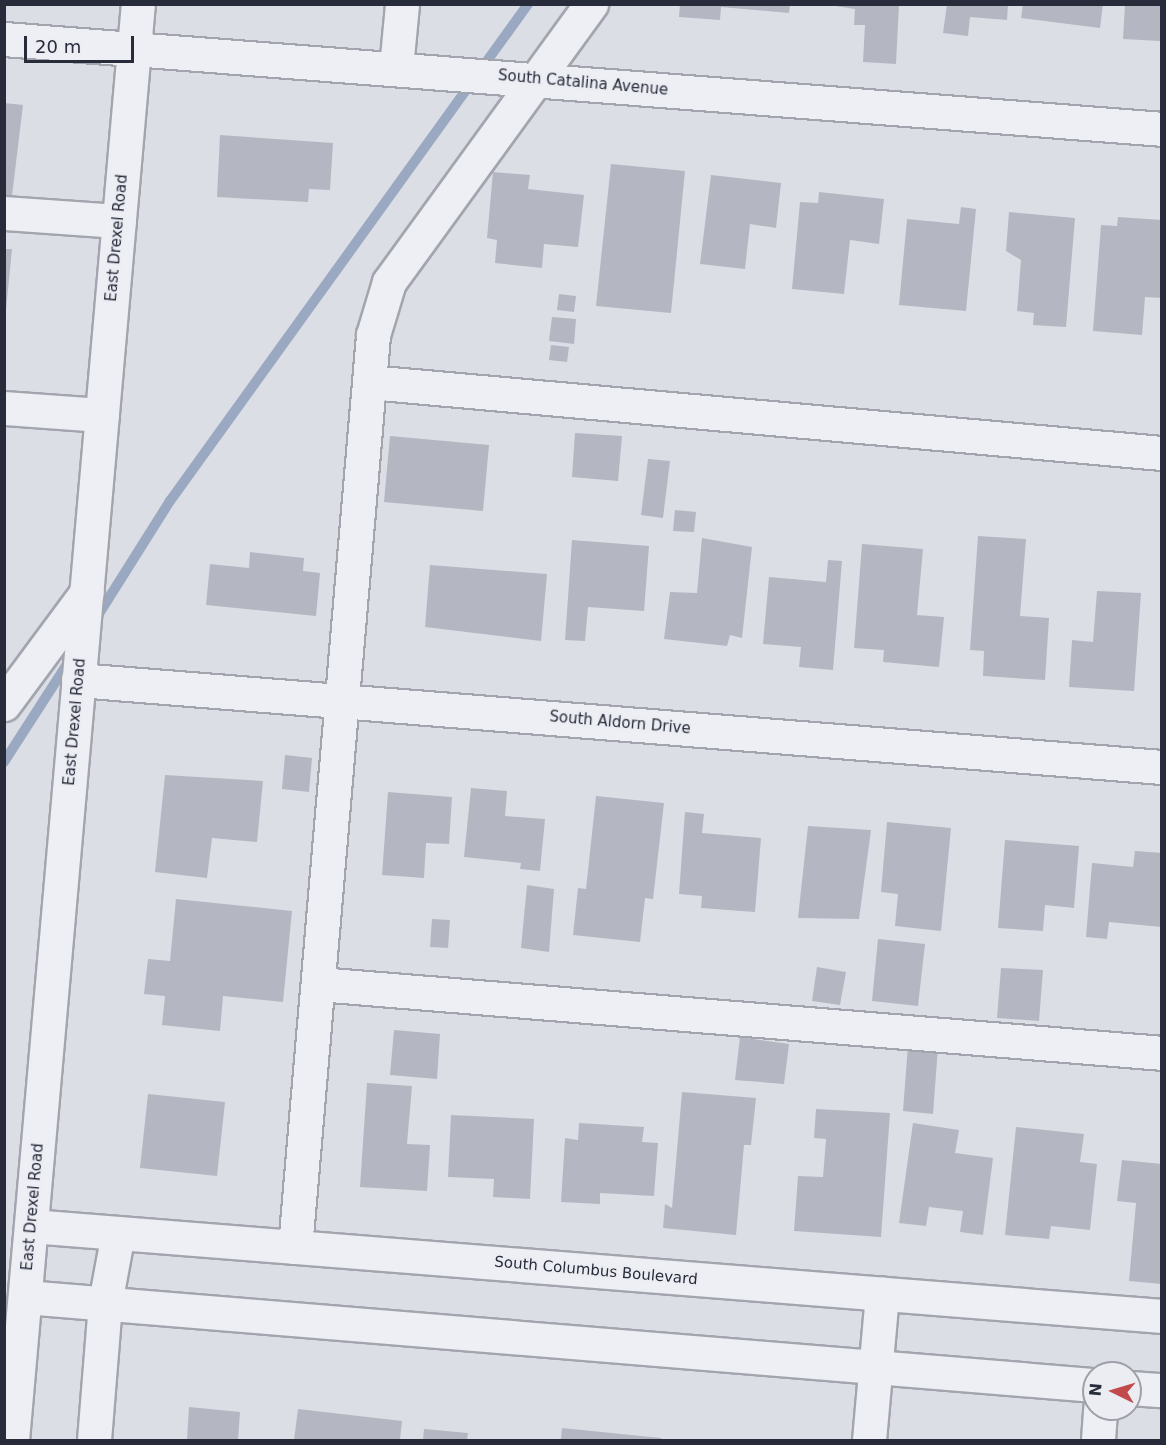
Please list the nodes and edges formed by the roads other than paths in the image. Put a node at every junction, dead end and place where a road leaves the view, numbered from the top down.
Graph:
1 (138, 4) edge
2 (402, 4) edge
3 (591, 4) edge
4 (4, 39) edge
5 (135, 49) junction
6 (396, 68) junction
7 (534, 79) junction
8 (1161, 129) edge
9 (4, 213) edge
10 (119, 221) junction
11 (369, 382) junction
12 (4, 408) edge
13 (102, 415) junction
14 (1161, 453) edge
15 (88, 591) junction
16 (78, 680) junction
17 (343, 701) junction
18 (4, 704) edge
19 (1161, 767) edge
20 (318, 984) junction
21 (1161, 1053) edge
22 (31, 1226) junction
23 (118, 1233) junction
24 (295, 1248) junction
25 (882, 1294) junction
26 (25, 1297) junction
27 (105, 1303) junction
28 (1161, 1316) edge
29 (876, 1367) junction
30 (1082, 1384) edge
31 (1142, 1389) edge
32 (1161, 1390) edge
33 (1099, 1421) edge
34 (9, 1435) edge
35 (94, 1440) edge
36 (869, 1440) edge
37 (1098, 1440) edge

1 - 5 street, East Drexel Road
2 - 6 street
3 - 7 street
4 - 5 street, South Catalina Avenue
5 - 6 street, South Catalina Avenue
5 - 10 street, East Drexel Road
6 - 7 street, South Catalina Avenue
7 - 8 street, South Catalina Avenue
7 - 11 street
9 - 10 street
10 - 13 street, East Drexel Road
11 - 14 street
11 - 17 street
12 - 13 street
13 - 15 street, East Drexel Road
15 - 16 street, East Drexel Road
15 - 18 street
16 - 17 street, South Aldorn Drive
16 - 22 street, East Drexel Road
17 - 19 street, South Aldorn Drive
17 - 20 street
20 - 21 street
20 - 24 street
22 - 23 street, South Columbus Boulevard
22 - 26 street, East Drexel Road
23 - 24 street, South Columbus Boulevard
23 - 27 street
24 - 25 street, South Columbus Boulevard
25 - 28 street, South Columbus Boulevard
25 - 29 street
26 - 27 street
26 - 34 street, East Drexel Road
27 - 29 street
27 - 35 street
29 - 30 street
29 - 36 street
31 - 32 street
33 - 37 street

